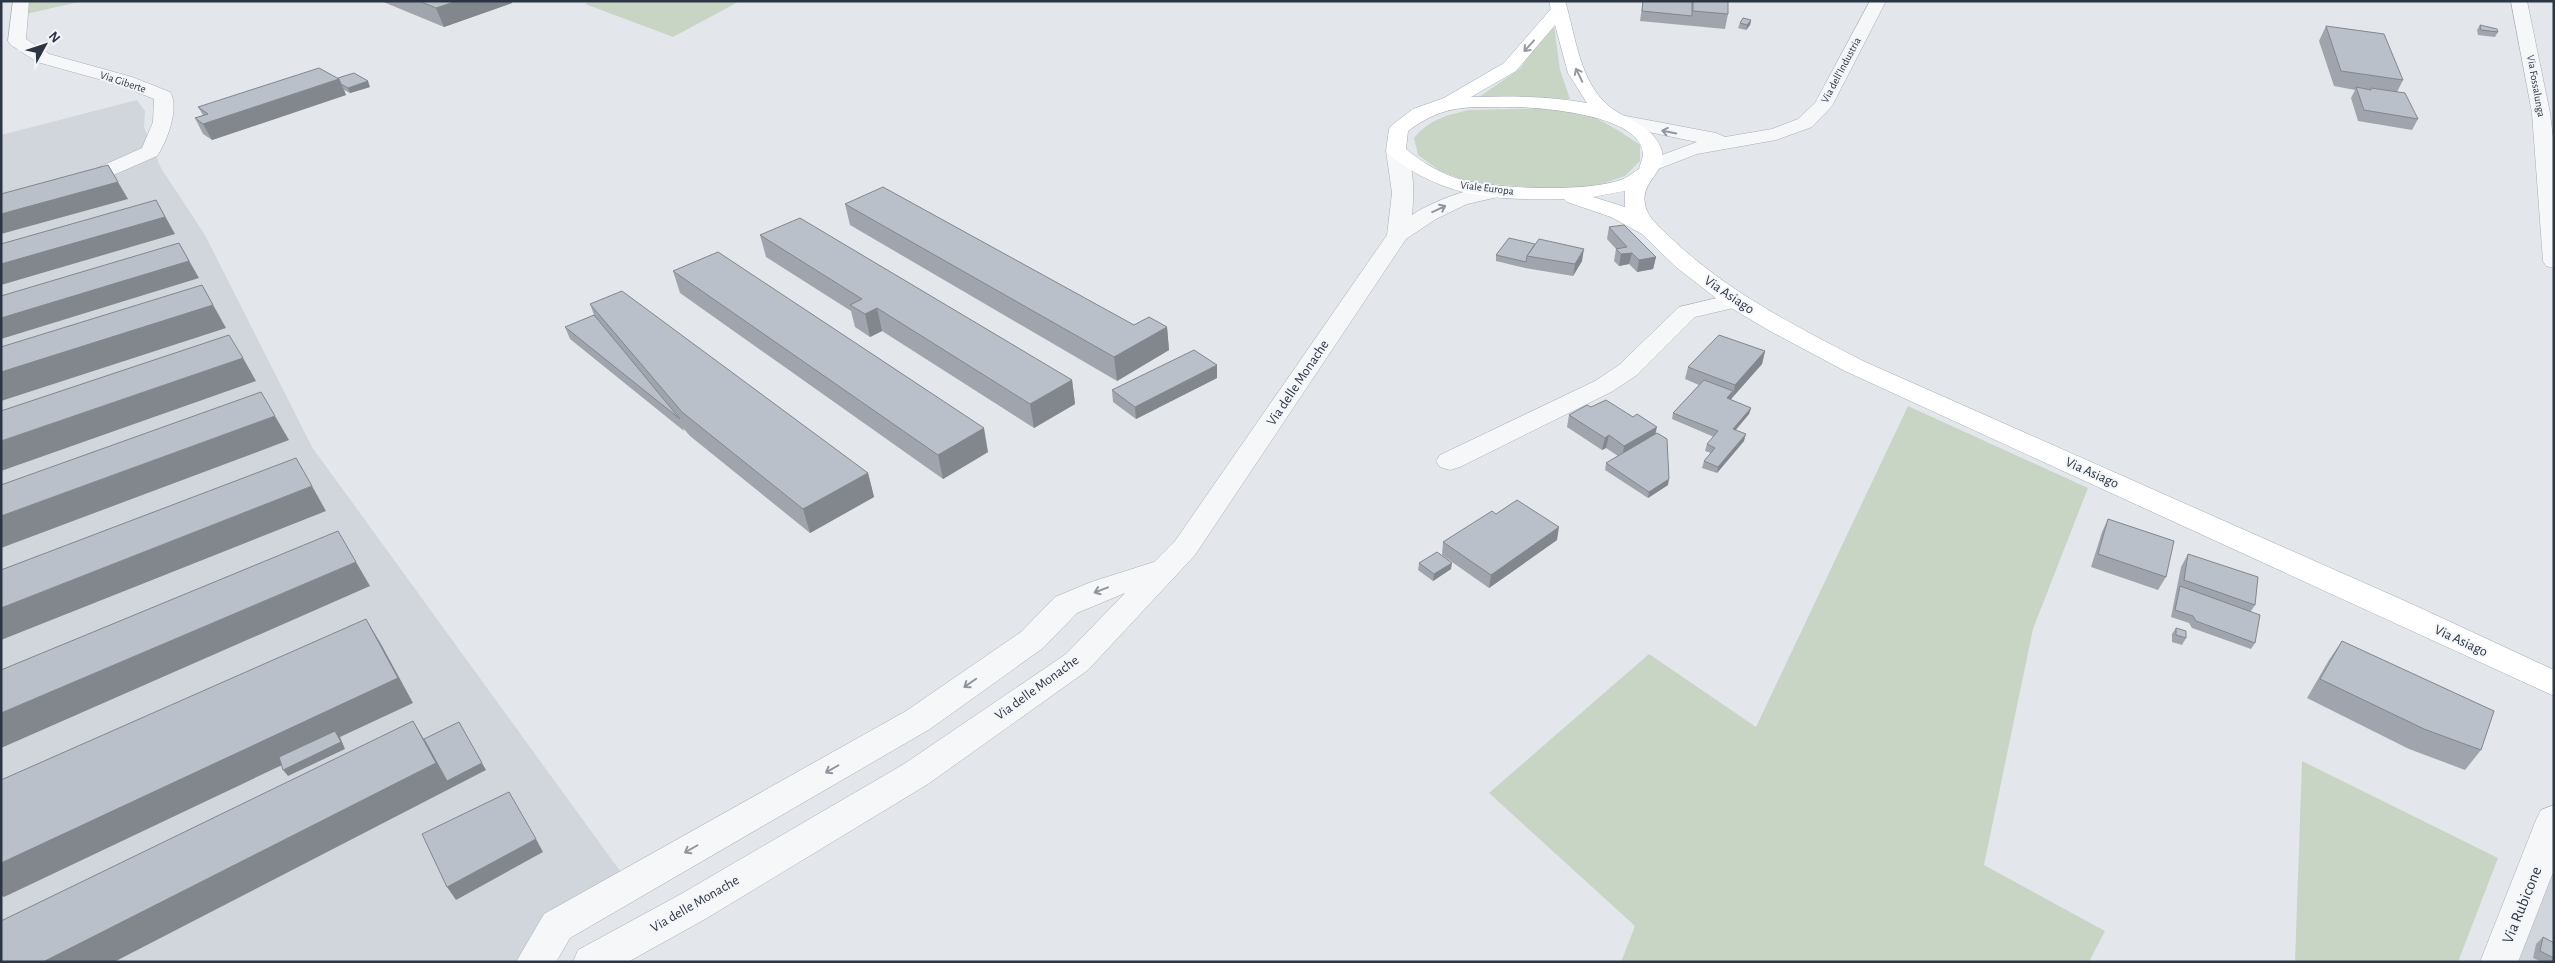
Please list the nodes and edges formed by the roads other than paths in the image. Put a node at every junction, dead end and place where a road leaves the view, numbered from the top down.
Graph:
1 (21, 1) edge
2 (1878, 1) edge
3 (2520, 1) edge
4 (1559, 5) edge
5 (1446, 103) junction
6 (1607, 113) junction
7 (1626, 122) junction
8 (1735, 140) junction
9 (1396, 151) junction
10 (1653, 165) junction
11 (102, 173) edge
12 (1638, 181) junction
13 (1500, 191) junction
14 (1543, 192) junction
15 (1651, 230) junction
16 (1398, 235) junction
17 (2554, 261) edge
18 (1734, 301) junction
19 (1450, 461) dead end
20 (1164, 570) junction
21 (2554, 684) edge
22 (2554, 820) edge
23 (535, 962) edge
24 (592, 962) edge
25 (2499, 962) edge

1 - 11 street, Via Giberte
2 - 8 street, Via dell'Industria
3 - 17 street, Via Fossalunga
4 -> 5 main road
6 -> 4 main road
5 - 6 main road
5 - 9 main road
6 - 7 main road
8 -> 7 street, Via dell'Industria
7 - 10 main road
8 - 10 street, Via dell'Industria
9 - 13 main road, Viale Europa
9 - 16 street
10 - 12 main road
12 - 14 main road, Viale Europa
12 - 15 main road
13 - 14 main road, Viale Europa
16 -> 13 street
14 - 15 main road
15 - 18 main road, Via Asiago
16 - 20 street, Via delle Monache
18 - 19 street
18 - 21 main road, Via Asiago
20 -> 23 street
20 - 24 street, Via delle Monache
22 - 25 street, Via Rubicone

